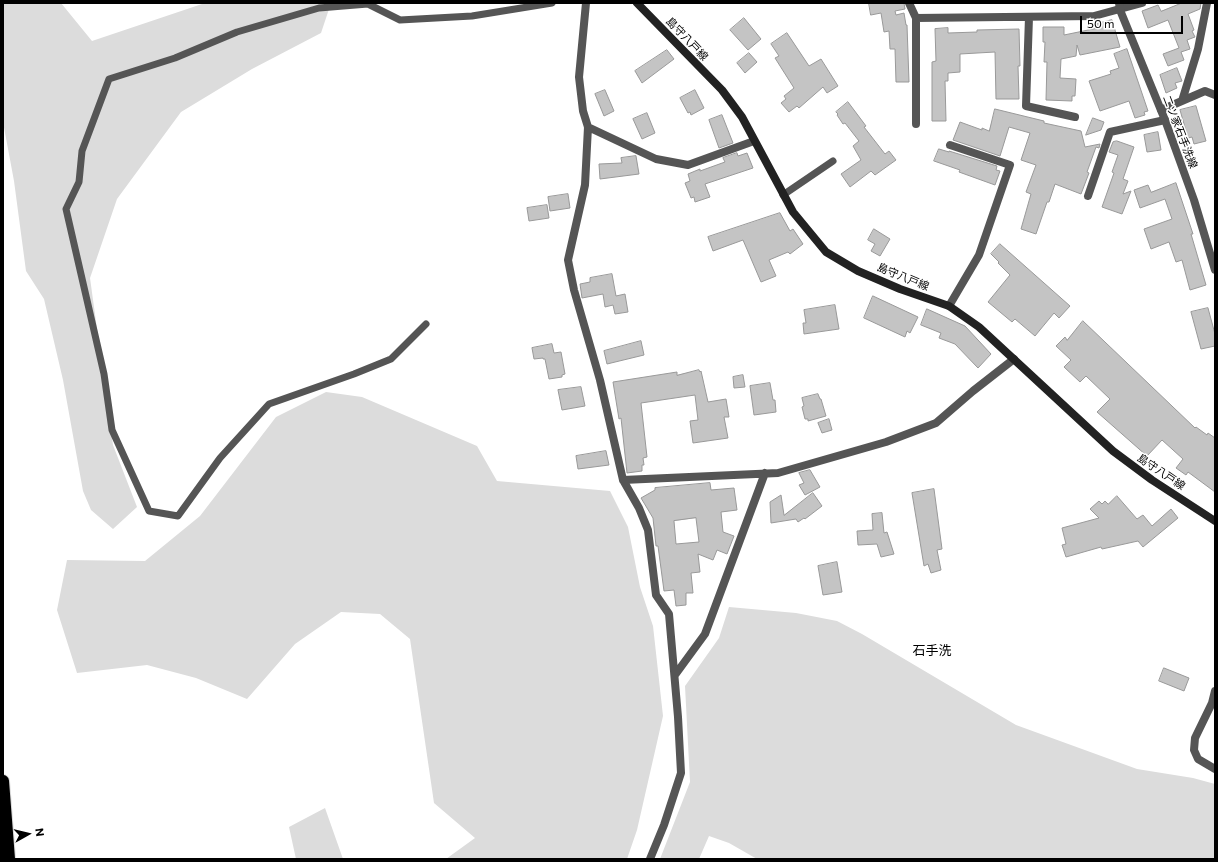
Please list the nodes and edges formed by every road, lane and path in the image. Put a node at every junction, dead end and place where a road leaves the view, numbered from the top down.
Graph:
1 (552, 3) edge
2 (586, 3) edge
3 (637, 3) edge
4 (909, 3) edge
5 (1142, 3) edge
6 (1207, 3) edge
7 (1119, 7) edge
8 (916, 18) junction
9 (1029, 18) junction
10 (1215, 95) edge
11 (1182, 101) junction
12 (1161, 110) junction
13 (1075, 117) dead end
14 (1165, 120) junction
15 (916, 124) dead end
16 (588, 127) junction
17 (754, 141) junction
18 (950, 144) dead end
19 (833, 161) dead end
20 (782, 195) junction
21 (1088, 196) dead end
22 (1215, 270) edge
23 (949, 306) junction
24 (426, 324) dead end
25 (1014, 359) junction
26 (765, 473) junction
27 (622, 480) junction
28 (1215, 521) edge
29 (674, 675) junction
30 (1215, 691) edge
31 (1215, 769) edge
32 (3, 781) edge
33 (9, 859) edge
34 (650, 859) edge

1 - 24 lane
2 - 16 street
3 - 17 main road, 島守八戸線
4 - 8 street
5 - 7 street
6 - 11 street
7 - 9 street
7 - 12 street, 二ツ家石手洗線
8 - 9 street
8 - 15 street
9 - 13 street
10 - 11 street
11 - 12 street
12 - 14 street, 二ツ家石手洗線
14 - 21 street
14 - 22 street, 二ツ家石手洗線
16 - 17 street
16 - 27 street
17 - 20 main road, 島守八戸線
18 - 23 street
19 - 20 lane
20 - 23 main road, 島守八戸線
23 - 25 main road, 島守八戸線
25 - 26 street
25 - 28 main road, 島守八戸線
26 - 27 street
26 - 29 street
27 - 29 street
29 - 34 street
30 - 31 street
32 - 33 highway

